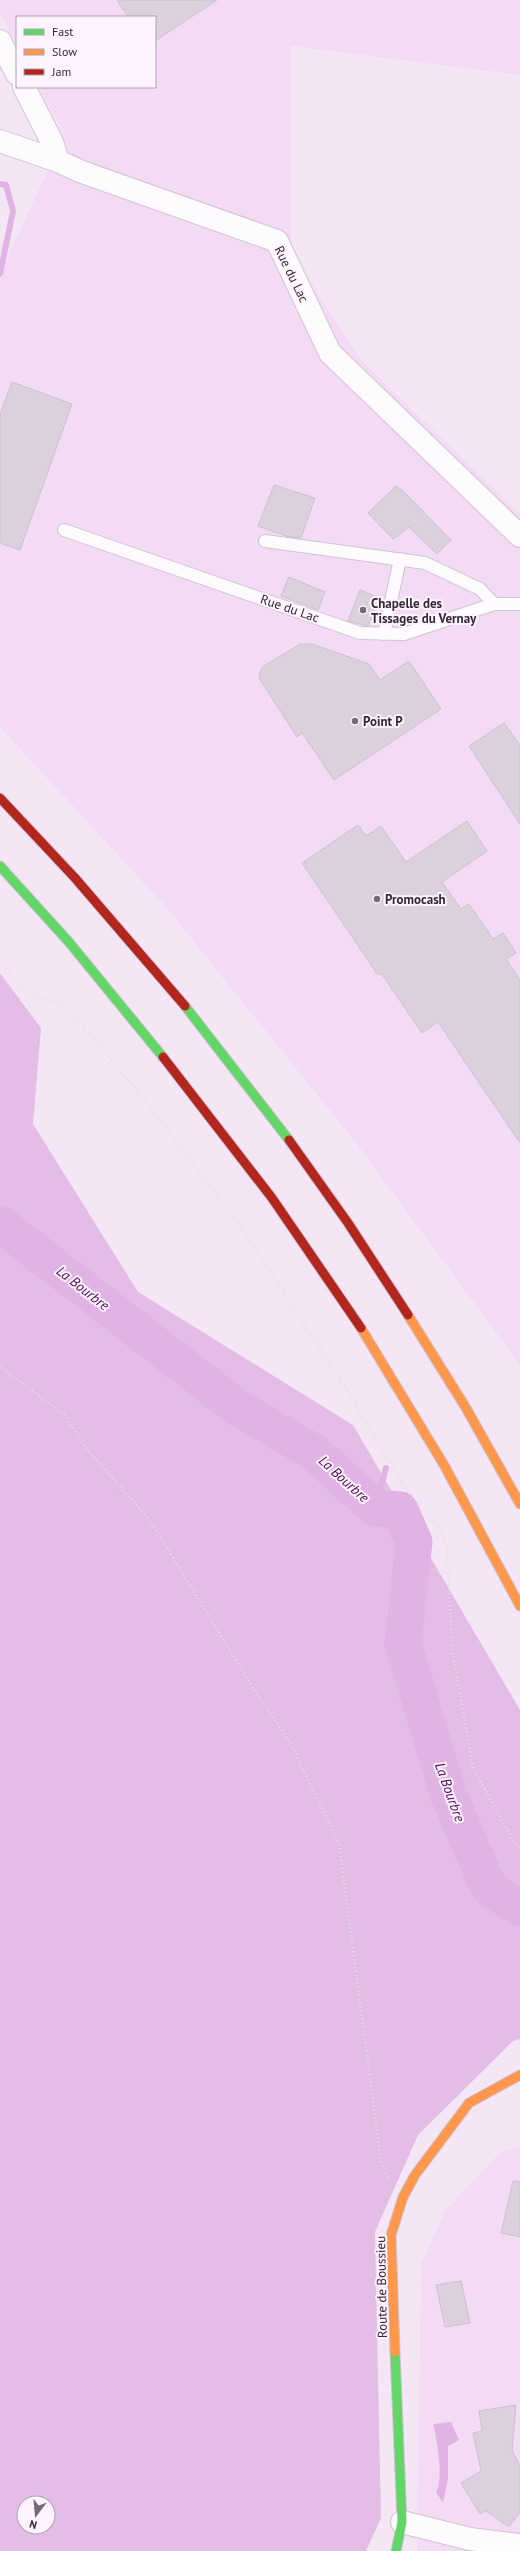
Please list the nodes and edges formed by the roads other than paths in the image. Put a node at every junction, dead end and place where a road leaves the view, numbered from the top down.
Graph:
1 (0, 41) edge
2 (16, 72) edge
3 (25, 88) edge
4 (0, 141) edge
5 (58, 161) junction
6 (64, 530) dead end
7 (520, 536) edge
8 (265, 541) dead end
9 (400, 560) junction
10 (494, 604) junction
11 (520, 604) edge
12 (384, 634) junction
13 (0, 798) edge
14 (0, 866) edge
15 (520, 1504) edge
16 (520, 1606) edge
17 (520, 2075) edge
18 (402, 2522) junction
19 (520, 2545) edge
20 (396, 2551) edge

1 - 2 street
3 - 5 street
4 - 5 street, Rue du Lac
5 - 7 street, Rue du Lac
6 - 12 lane, Rue du Lac
8 - 9 lane
9 - 10 lane
9 - 12 lane
10 - 11 lane, Rue du Lac
10 - 12 lane, Rue du Lac
13 - 15 main road
14 - 16 main road
17 - 18 main road, Route de Boussieu
18 - 19 street
18 - 20 main road, Route de Boussieu

